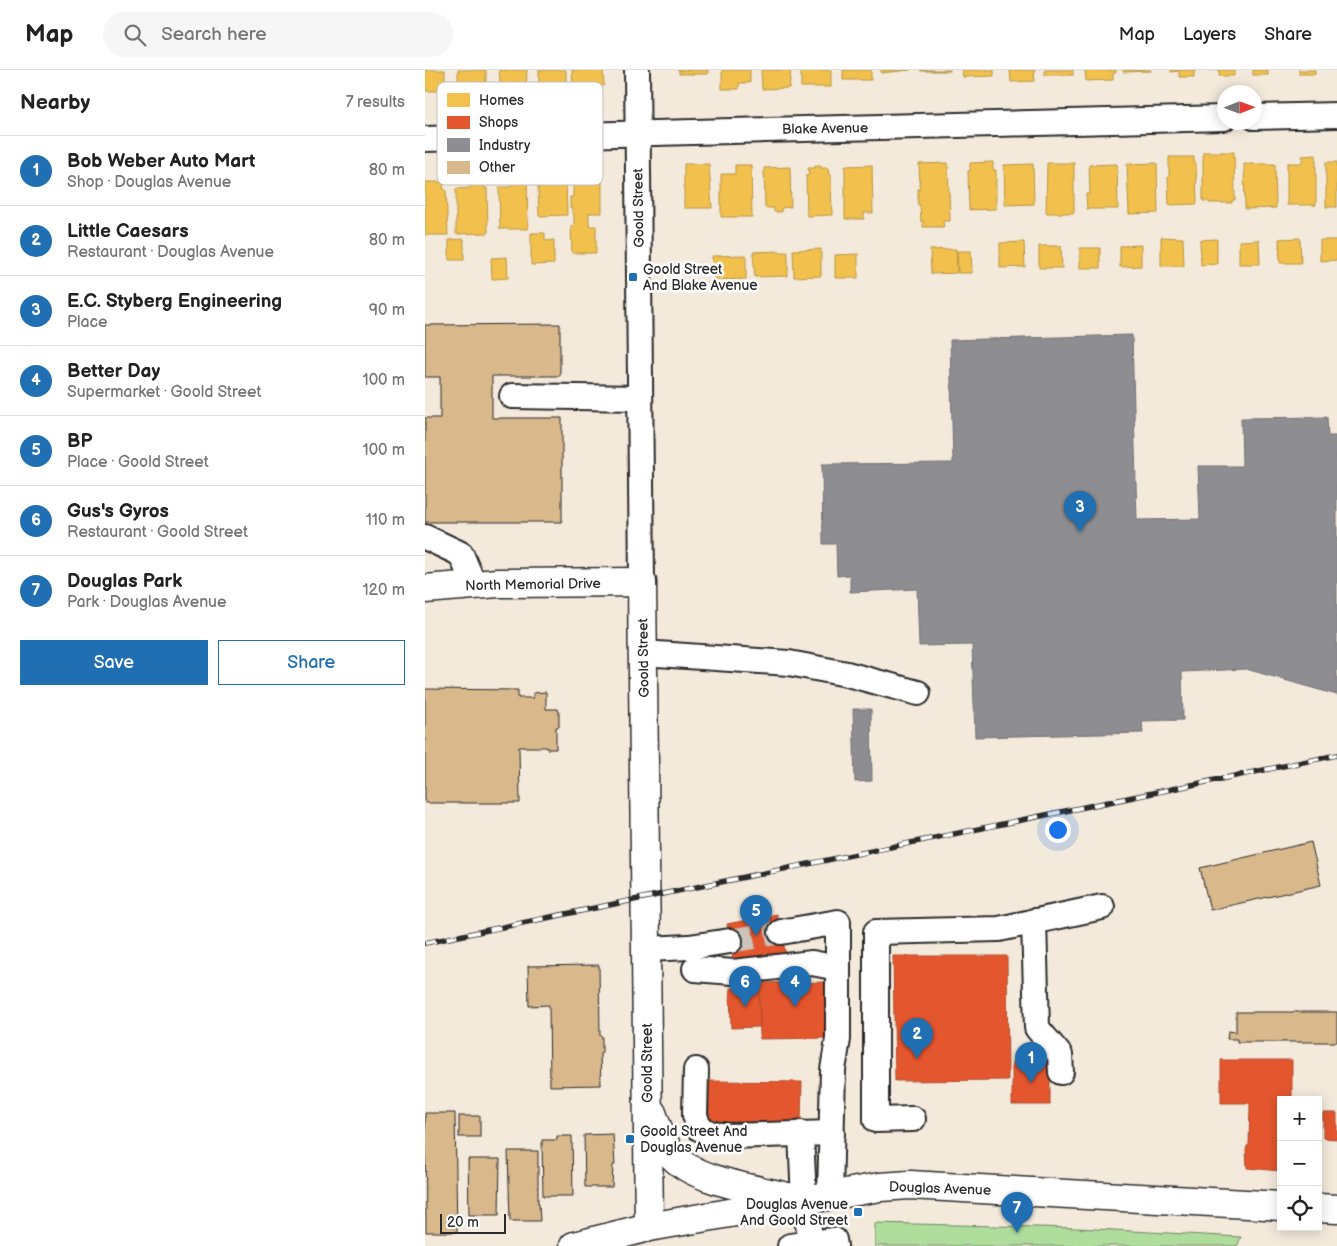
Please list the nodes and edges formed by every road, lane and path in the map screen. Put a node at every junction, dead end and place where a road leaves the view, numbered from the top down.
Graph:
1 (637, 70) edge
2 (1337, 115) edge
3 (1262, 117) edge
4 (1217, 118) edge
5 (637, 133) junction
6 (603, 134) edge
7 (512, 396) dead end
8 (640, 398) junction
9 (425, 537) edge
10 (642, 582) junction
11 (474, 585) junction
12 (425, 589) edge
13 (643, 653) junction
14 (918, 693) dead end
15 (1102, 906) dead end
16 (1034, 921) junction
17 (781, 932) tunnel mouth
18 (730, 941) tunnel mouth
19 (647, 949) junction
20 (692, 958) junction
21 (838, 968) junction
22 (696, 1070) dead end
23 (1061, 1072) dead end
24 (647, 1098) junction
25 (913, 1119) dead end
26 (801, 1133) junction
27 (832, 1133) junction
28 (830, 1197) junction
29 (803, 1201) junction
30 (1277, 1206) edge
31 (1322, 1208) edge
32 (1337, 1209) edge
33 (649, 1237) edge
34 (800, 1244) edge
35 (841, 1244) edge
36 (574, 1246) edge

1 - 5 street, Goold Street
2 - 3 street
4 - 5 street, Blake Avenue
5 - 6 street, Blake Avenue
5 - 8 street, Goold Street
7 - 8 street
8 - 10 street, Goold Street
9 - 11 street
10 - 11 main road, North Memorial Drive
10 - 13 main road, Goold Street
11 - 12 main road, North Memorial Drive
13 - 14 street
13 - 19 main road, Goold Street
15 - 16 street
16 - 23 street
16 - 25 street
17 - 21 street
18 - 20 street
19 - 20 street
19 - 24 main road, Goold Street
20 - 21 street
21 - 27 street
22 - 26 street
24 - 29 main road
24 - 33 main road, Goold Street
26 - 27 street
26 - 29 street
27 - 28 street
28 - 29 main road, Douglas Avenue
28 - 30 main road, Douglas Avenue
29 - 33 main road, Douglas Avenue
29 - 34 street
31 - 32 main road
33 - 36 main road, Douglas Avenue
34 - 35 street

